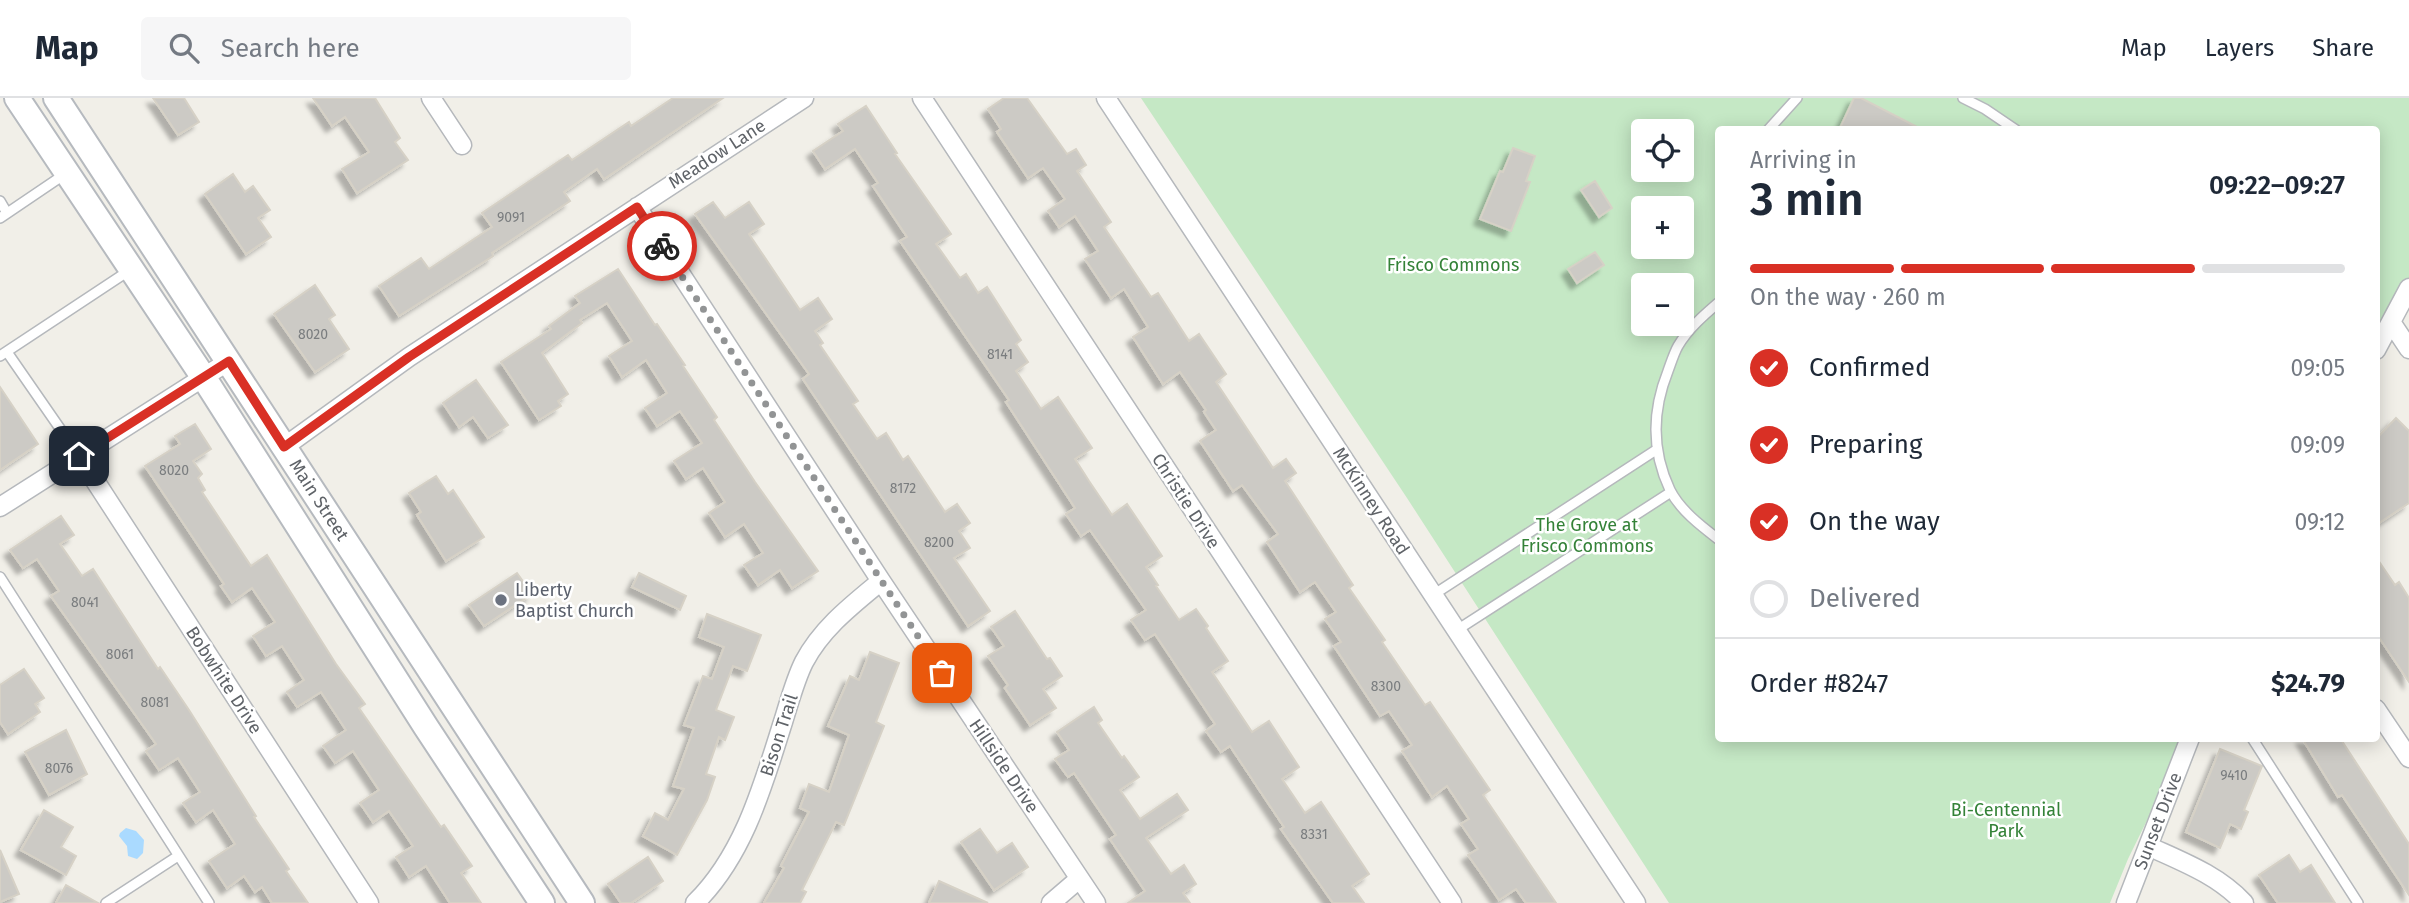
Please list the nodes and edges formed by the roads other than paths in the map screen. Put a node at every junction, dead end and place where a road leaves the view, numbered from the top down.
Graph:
1 (17, 98) edge
2 (56, 98) edge
3 (432, 98) edge
4 (804, 98) edge
5 (922, 98) edge
6 (1106, 98) edge
7 (1797, 98) edge
8 (1963, 98) edge
9 (1772, 126) edge
10 (2010, 126) edge
11 (462, 145) dead end
12 (93, 155) junction
13 (65, 173) junction
14 (0, 201) edge
15 (637, 207) junction
16 (4, 216) edge
17 (130, 270) junction
18 (2409, 288) edge
19 (1715, 306) edge
20 (2391, 322) junction
21 (2380, 343) edge
22 (2409, 349) edge
23 (3, 354) edge
24 (229, 361) junction
25 (204, 378) junction
26 (284, 447) junction
27 (1656, 450) junction
28 (79, 456) junction
29 (1671, 492) junction
30 (0, 507) edge
31 (1715, 537) edge
32 (0, 577) edge
33 (881, 581) junction
34 (1433, 595) junction
35 (1457, 630) junction
36 (454, 708) junction
37 (2380, 715) edge
38 (426, 727) junction
39 (2188, 742) edge
40 (2255, 742) edge
41 (2409, 758) edge
42 (2148, 846) junction
43 (178, 856) junction
44 (1079, 879) junction
45 (106, 903) edge
46 (209, 903) edge
47 (369, 903) edge
48 (542, 903) edge
49 (582, 903) edge
50 (695, 903) edge
51 (1051, 903) edge
52 (1096, 903) edge
53 (1452, 903) edge
54 (1636, 903) edge
55 (2126, 903) edge
56 (2244, 903) edge
57 (2358, 903) edge

1 - 13 main road, Main Street
2 - 12 main road, Main Street
3 - 11 street
4 - 15 street, Meadow Lane
5 - 53 street, Christie Drive
6 - 34 street, McKinney Road
7 - 9 lane
8 - 10 lane
12 - 13 main road
12 - 24 main road, Main Street
13 - 16 lane
13 - 17 main road, Main Street
14 - 16 lane
15 - 26 street, Meadow Lane
15 - 33 street, Hillside Drive
17 - 23 lane
17 - 25 main road, Main Street
18 - 20 street
19 - 27 lane
20 - 21 street
20 - 22 street
23 - 28 lane
24 - 25 street
24 - 26 main road, Main Street
25 - 28 street
25 - 38 main road, Main Street
26 - 36 main road, Main Street
27 - 29 lane
27 - 34 lane
28 - 30 street
28 - 47 street, Bobwhite Drive
29 - 31 lane
29 - 35 lane
32 - 43 lane
33 - 44 street, Hillside Drive
33 - 50 street, Bison Trail
34 - 35 street, McKinney Road
35 - 54 street, McKinney Road
36 - 38 main road
36 - 49 main road, Main Street
37 - 41 street
38 - 48 main road, Main Street
39 - 42 street, Sunset Drive
40 - 57 lane
42 - 55 street, Sunset Drive
42 - 56 street
43 - 45 lane
43 - 46 lane
44 - 51 street
44 - 52 street, Hillside Drive

